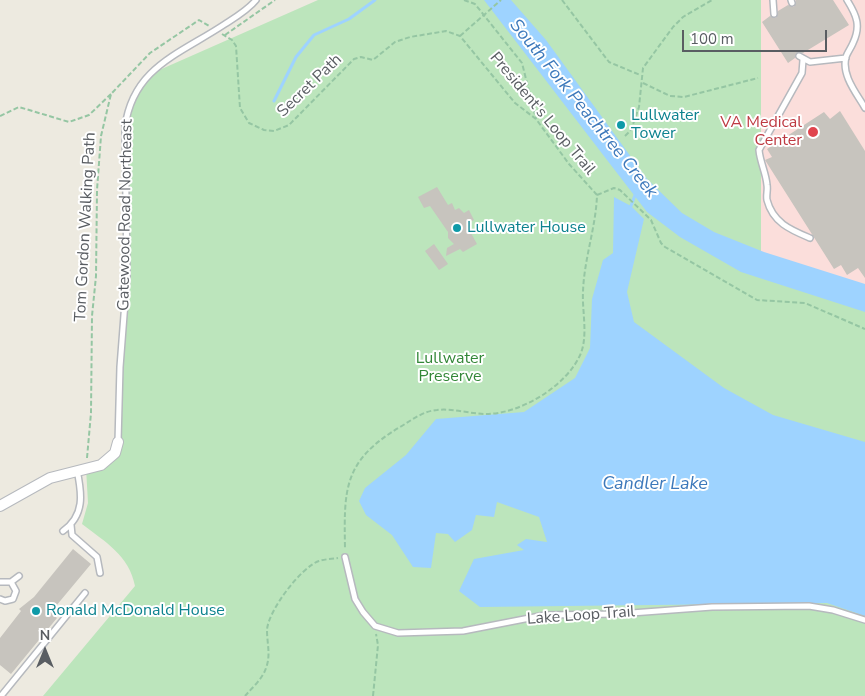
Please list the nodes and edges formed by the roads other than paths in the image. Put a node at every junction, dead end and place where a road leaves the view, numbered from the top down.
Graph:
1 (256, 0) edge
2 (773, 0) edge
3 (847, 0) edge
4 (774, 14) dead end
5 (846, 58) junction
6 (865, 108) edge
7 (810, 238) dead end
8 (118, 442) joint
9 (82, 469) junction
10 (0, 506) edge
11 (72, 525) junction
12 (63, 531) dead end
13 (346, 556) road end
14 (100, 573) dead end
15 (19, 576) dead end
16 (0, 582) edge
17 (11, 582) junction
18 (85, 593) dead end
19 (0, 599) edge
20 (865, 620) edge
21 (0, 686) edge
22 (3, 694) edge

1 - 8 lane, Gatewood Road Northeast
2 - 4 lane
3 - 5 lane
5 - 6 lane
5 - 7 lane
8 - 9 street, Gatewood Road Northeast
9 - 10 street, Gatewood Road Northeast
9 - 11 lane
11 - 12 lane
11 - 14 lane
13 - 20 lane, Lake Loop Trail
15 - 17 lane
16 - 17 lane
17 - 19 lane
18 - 22 lane
21 - 22 lane

